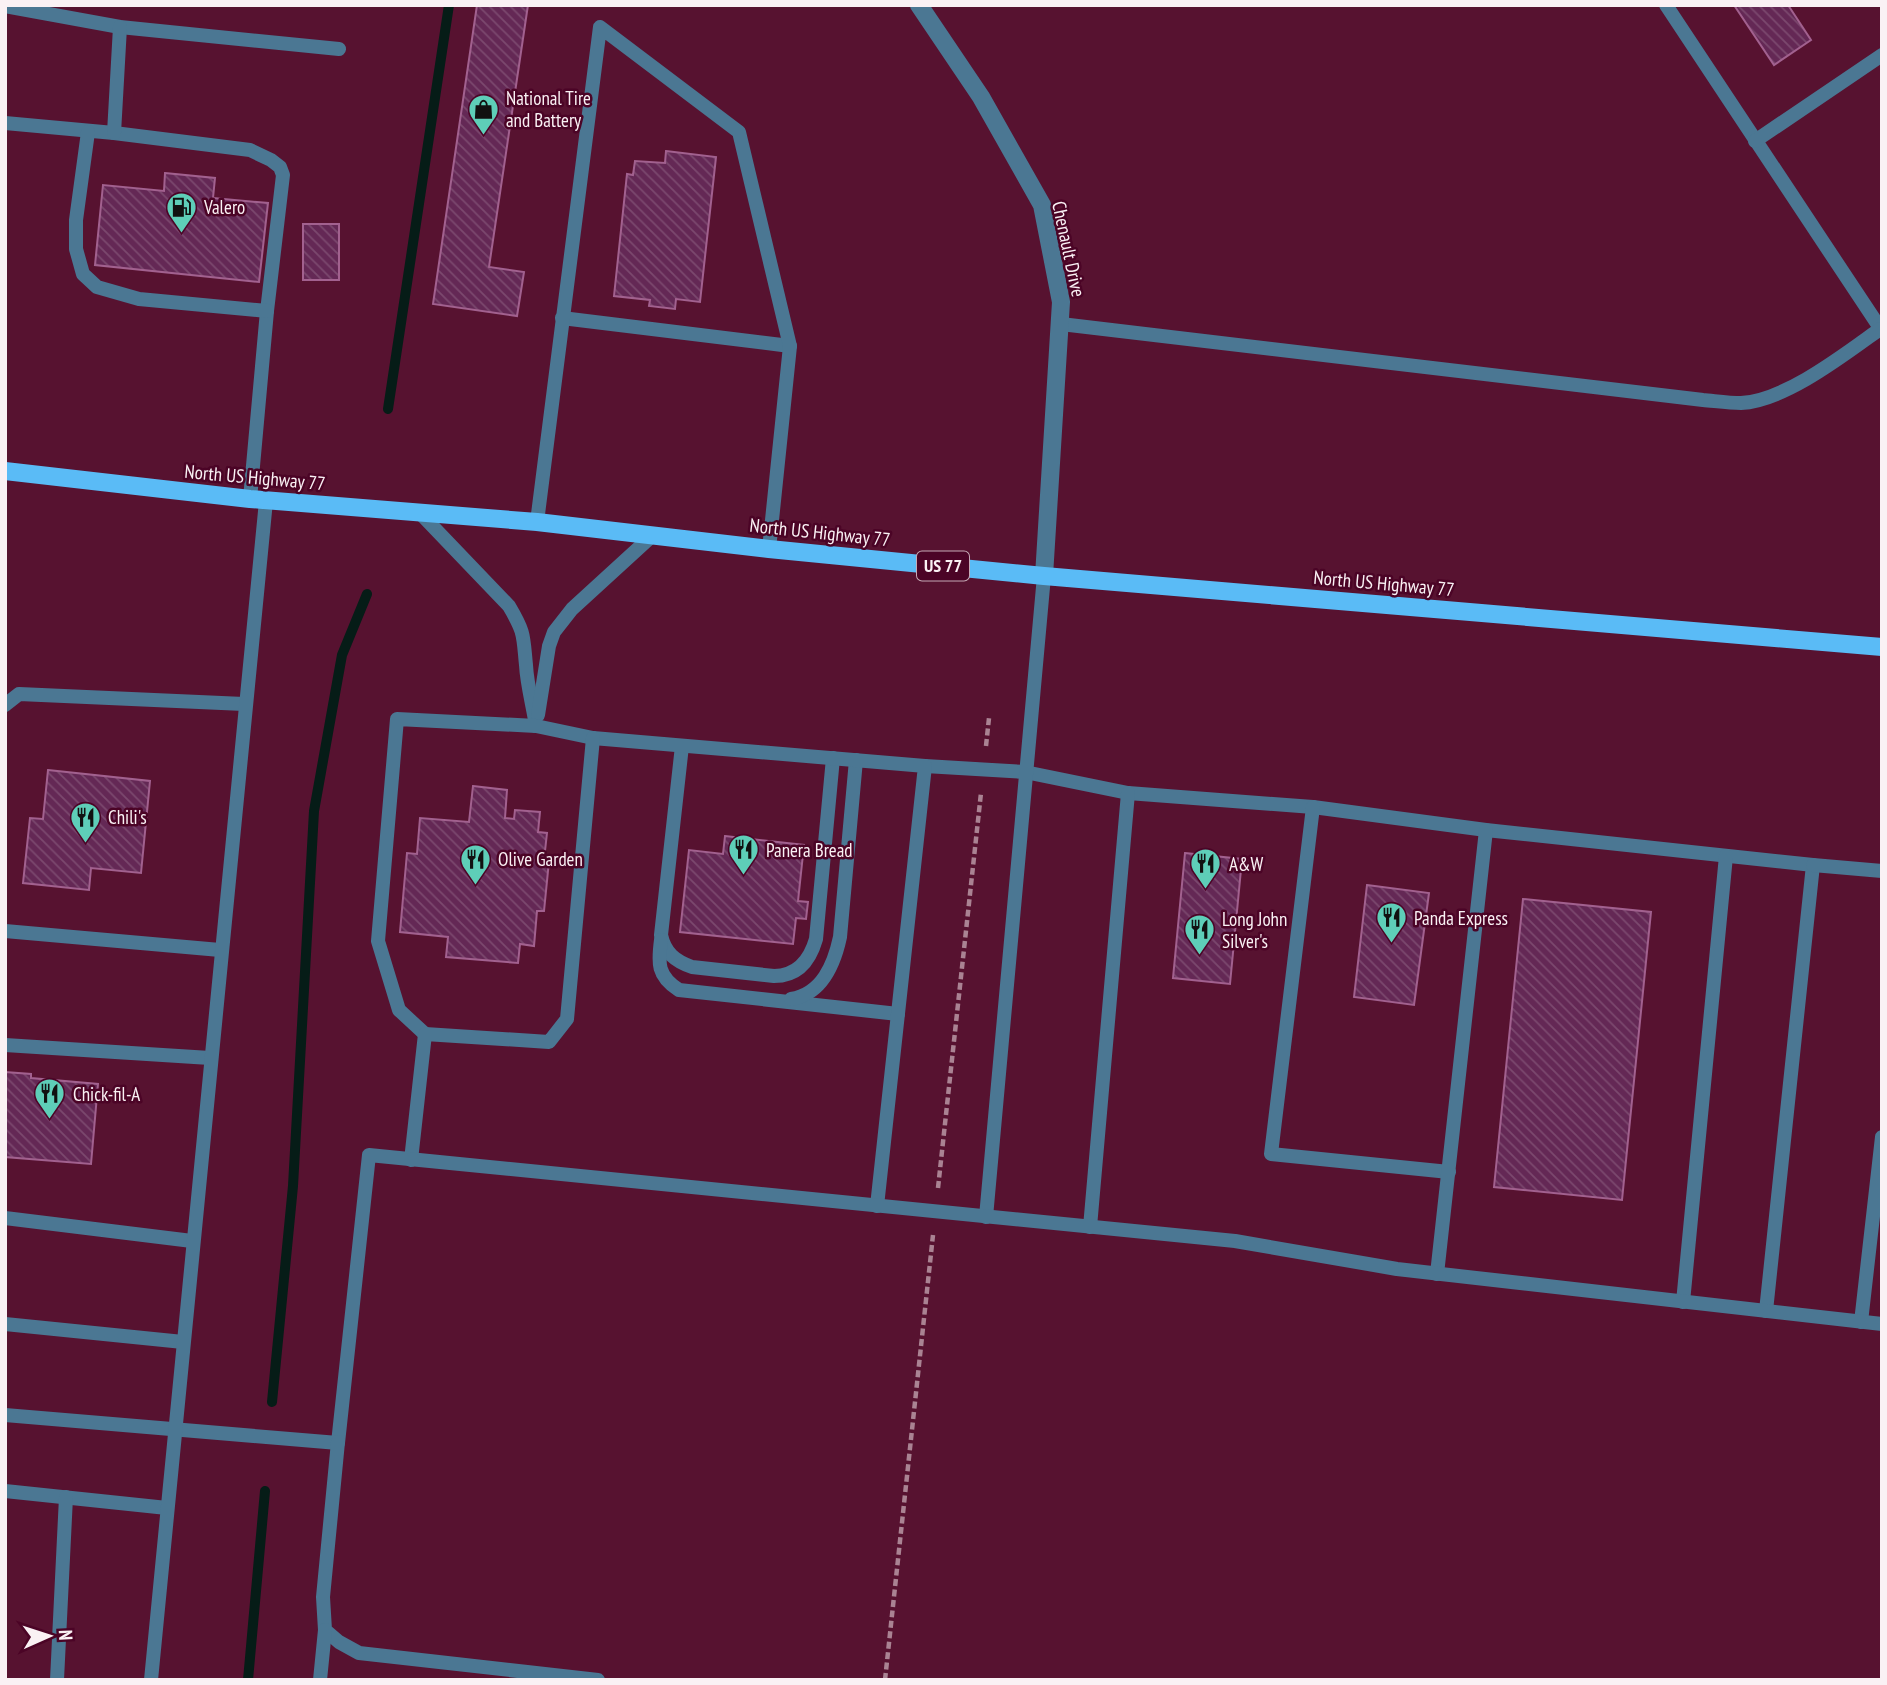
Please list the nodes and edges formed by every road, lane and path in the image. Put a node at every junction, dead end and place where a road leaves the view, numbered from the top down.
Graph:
1 (919, 5) edge
2 (1665, 5) edge
3 (5, 6) edge
4 (120, 27) junction
5 (339, 49) dead end
6 (1882, 55) edge
7 (5, 123) edge
8 (88, 132) junction
9 (114, 133) junction
10 (1755, 141) junction
11 (267, 311) junction
12 (562, 318) junction
13 (1061, 324) junction
14 (1881, 330) edge
15 (790, 346) junction
16 (5, 471) edge
17 (258, 500) junction
18 (418, 512) junction
19 (537, 522) junction
20 (654, 534) junction
21 (769, 549) junction
22 (1044, 576) junction
23 (1882, 647) edge
24 (244, 704) junction
25 (5, 705) edge
26 (536, 726) junction
27 (593, 738) junction
28 (682, 746) junction
29 (833, 758) junction
30 (856, 760) junction
31 (925, 766) junction
32 (1025, 772) junction
33 (1128, 793) junction
34 (1312, 807) junction
35 (1486, 830) junction
36 (1726, 856) junction
37 (1813, 864) junction
38 (1882, 871) edge
39 (5, 931) edge
40 (661, 935) junction
41 (220, 950) junction
42 (779, 1001) junction
43 (898, 1014) junction
44 (425, 1034) junction
45 (5, 1045) edge
46 (210, 1058) junction
47 (1882, 1137) edge
48 (411, 1160) junction
49 (1449, 1172) junction
50 (877, 1206) junction
51 (986, 1217) junction
52 (5, 1218) edge
53 (1090, 1227) junction
54 (192, 1241) junction
55 (1437, 1274) junction
56 (1683, 1302) junction
57 (1766, 1311) junction
58 (1861, 1322) junction
59 (5, 1324) edge
60 (1882, 1324) edge
61 (183, 1342) junction
62 (5, 1415) edge
63 (174, 1429) junction
64 (338, 1442) junction
65 (5, 1490) edge
66 (66, 1497) junction
67 (167, 1507) junction
68 (325, 1630) junction
69 (57, 1680) edge
70 (150, 1680) edge
71 (320, 1680) edge
72 (598, 1680) edge

1 - 13 street, Chenault Drive
2 - 10 lane
3 - 4 lane
4 - 5 lane
4 - 9 lane
6 - 10 lane
7 - 8 lane
8 - 9 lane
8 - 11 lane
9 - 11 lane
10 - 14 lane
11 - 17 lane
12 - 15 lane
12 - 15 lane
12 - 19 lane
13 - 14 lane
13 - 22 street, Chenault Drive
15 - 21 lane
16 - 17 main road, North US Highway 77 / US 77
17 - 18 main road, North US Highway 77 / US 77
17 - 24 lane
18 - 19 main road, North US Highway 77 / US 77
18 - 26 lane
19 - 20 main road, North US Highway 77 / US 77
20 - 21 main road, North US Highway 77 / US 77
20 - 26 lane
21 - 22 main road, North US Highway 77 / US 77
22 - 23 main road, North US Highway 77 / US 77
22 - 32 lane
24 - 25 lane
24 - 41 lane
26 - 27 lane
26 - 44 lane
27 - 28 lane
27 - 44 lane
28 - 29 lane
28 - 40 lane
29 - 30 lane
29 - 40 lane
30 - 31 lane
30 - 42 lane
31 - 32 lane
31 - 43 lane
32 - 33 lane
32 - 51 lane
33 - 34 lane
33 - 53 lane
34 - 35 lane
34 - 49 lane
35 - 36 lane
35 - 49 lane
36 - 37 lane
36 - 56 lane
37 - 38 lane
37 - 57 lane
39 - 41 lane
40 - 42 lane
41 - 46 lane
42 - 43 lane
43 - 50 lane
44 - 48 lane
45 - 46 lane
46 - 54 lane
47 - 58 lane
48 - 50 lane
48 - 64 lane
49 - 55 lane
50 - 51 lane
51 - 53 lane
52 - 54 lane
53 - 55 lane
54 - 61 lane
55 - 56 lane
56 - 57 lane
57 - 58 lane
58 - 60 lane
59 - 61 lane
61 - 63 lane
62 - 63 lane
63 - 64 lane
63 - 67 lane
64 - 68 lane
65 - 66 lane
66 - 67 lane
66 - 69 lane
67 - 70 lane
68 - 71 lane
68 - 72 lane

